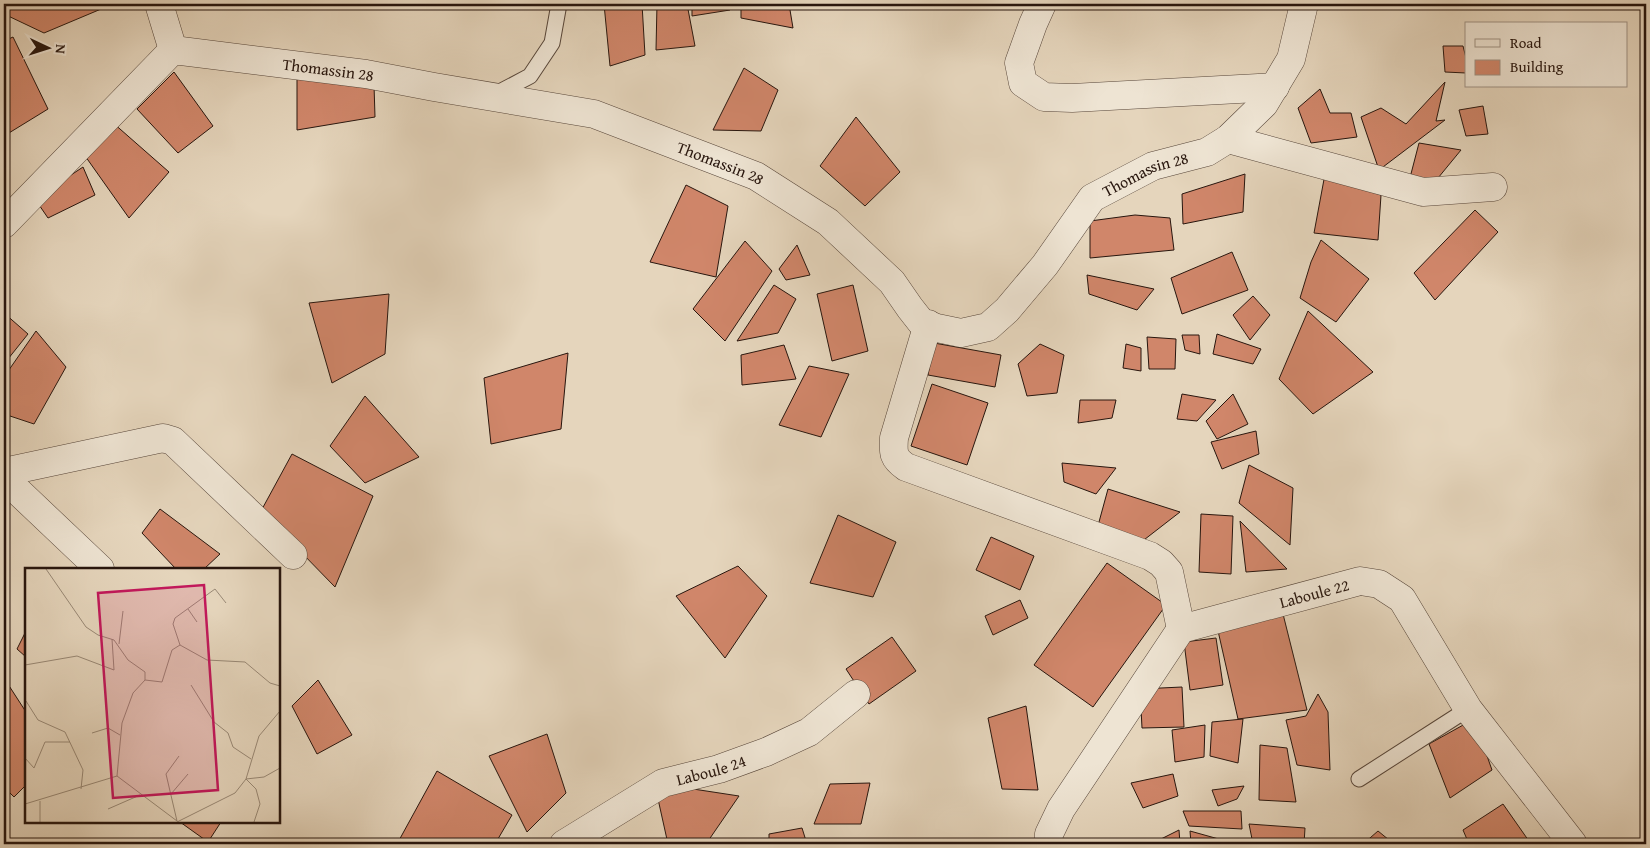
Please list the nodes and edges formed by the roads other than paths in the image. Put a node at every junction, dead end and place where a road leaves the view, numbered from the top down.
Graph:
1 (159, 4) edge
2 (559, 4) edge
3 (1042, 4) edge
4 (1304, 4) edge
5 (173, 50) junction
6 (1274, 87) junction
7 (493, 96) junction
8 (1228, 139) junction
9 (1493, 186) dead end
10 (5, 217) edge
11 (928, 324) junction
12 (4, 472) edge
13 (4, 478) edge
14 (293, 555) dead end
15 (99, 568) edge
16 (1181, 629) junction
17 (856, 694) dead end
18 (1468, 709) junction
19 (1359, 779) dead end
20 (564, 844) edge
21 (1048, 844) edge
22 (1573, 844) edge

1 - 5 street
2 - 7 lane
3 - 6 street
4 - 6 street, Thomassin 28
5 - 7 street, Thomassin 28
5 - 10 street
6 - 8 street, Thomassin 28
7 - 11 street, Thomassin 28
8 - 9 street
8 - 11 street, Thomassin 28
11 - 16 street
12 - 14 street
13 - 15 street
16 - 18 street, Laboule 22
16 - 21 street
17 - 20 street, Laboule 24
18 - 19 lane
18 - 22 street, Laboule 22

